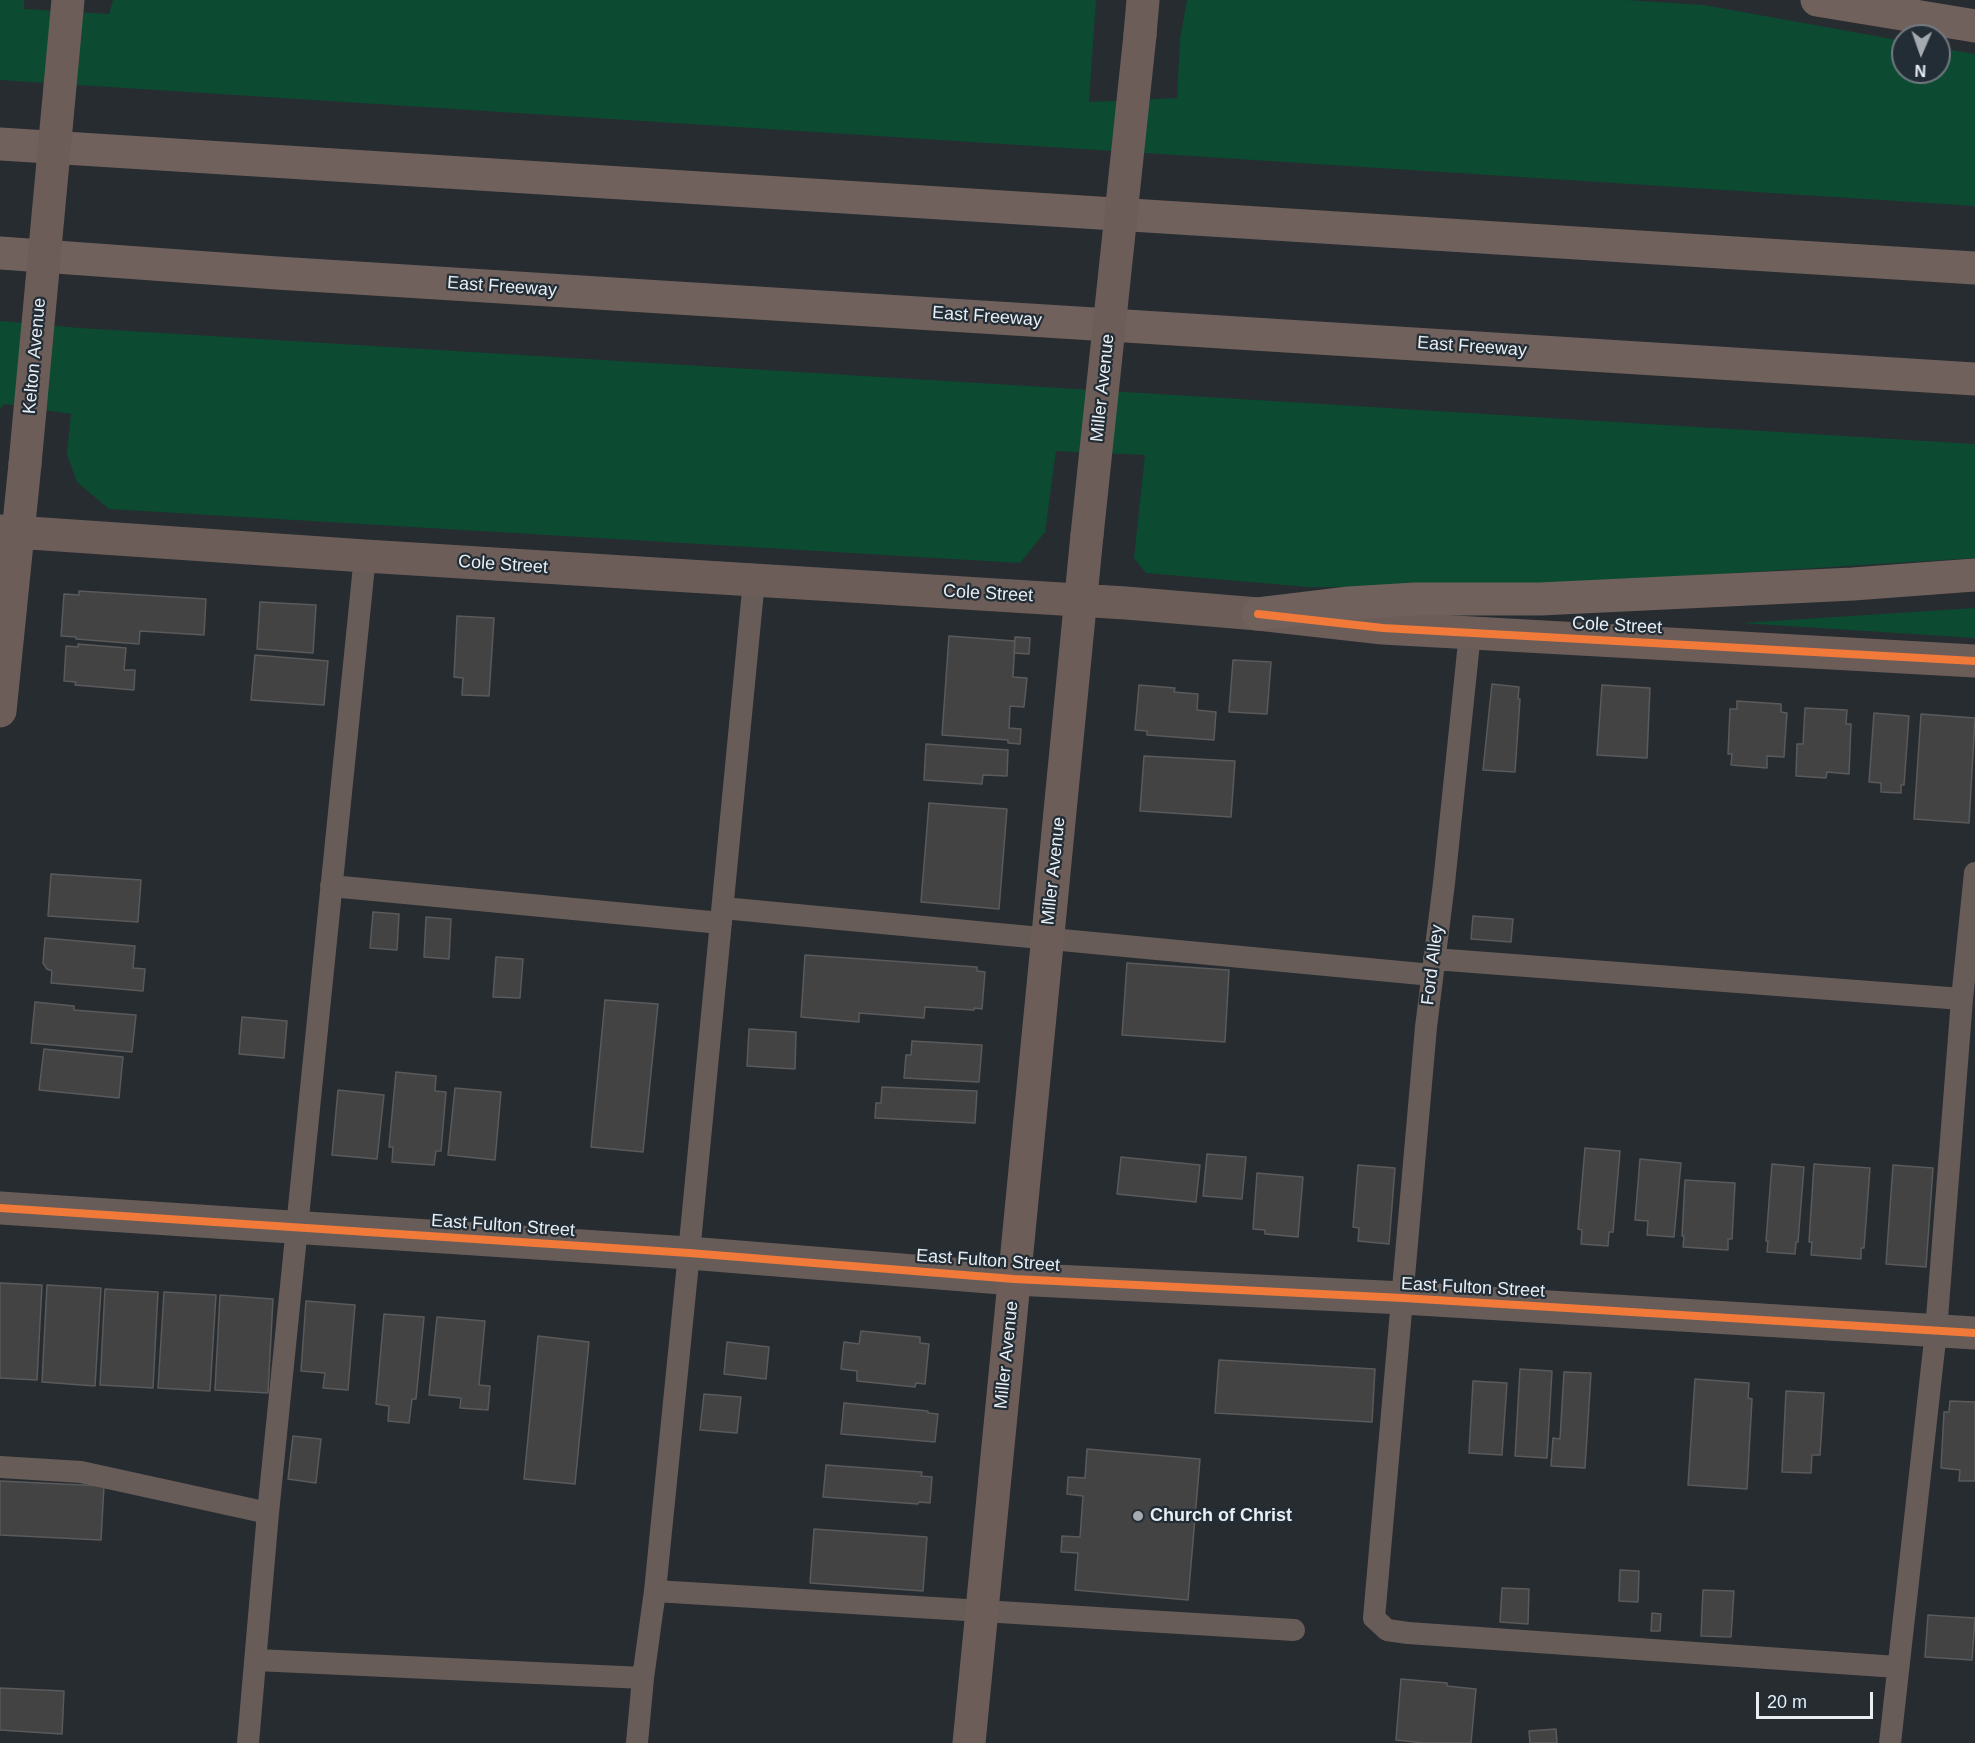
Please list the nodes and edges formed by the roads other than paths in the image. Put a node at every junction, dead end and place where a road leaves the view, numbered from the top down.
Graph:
1 (68, 0) edge
2 (1143, 0) edge
3 (1817, 0) edge
4 (1975, 26) edge
5 (0, 144) edge
6 (0, 253) edge
7 (1975, 268) edge
8 (1975, 379) edge
9 (9, 531) edge
10 (365, 556) junction
11 (1975, 576) edge
12 (754, 580) junction
13 (1079, 600) junction
14 (1258, 614) junction
15 (1470, 633) junction
16 (1975, 661) edge
17 (0, 711) edge
18 (1975, 873) edge
19 (331, 886) junction
20 (722, 915) junction
21 (1047, 938) junction
22 (1433, 967) junction
23 (1962, 999) junction
24 (0, 1208) edge
25 (296, 1227) junction
26 (690, 1253) junction
27 (1014, 1279) junction
28 (1403, 1298) junction
29 (1936, 1330) junction
30 (1975, 1333) edge
31 (0, 1467) edge
32 (268, 1513) junction
33 (655, 1591) junction
34 (982, 1611) junction
35 (1294, 1630) dead end
36 (256, 1660) junction
37 (1897, 1667) junction
38 (643, 1678) junction
39 (248, 1743) edge
40 (638, 1743) edge
41 (969, 1743) edge
42 (1890, 1743) edge

1 - 9 main road, Kelton Avenue, bridge
2 - 13 main road, Miller Avenue, bridge
3 - 4 highway
5 - 7 highway
6 - 8 highway, East Freeway
9 - 10 main road, Cole Street
9 - 17 main road, Kelton Avenue
10 - 12 main road, Cole Street
10 - 19 lane
11 - 14 highway
12 - 13 main road, Cole Street
12 - 20 lane
13 - 14 main road, Cole Street
13 - 21 main road, Miller Avenue
14 - 15 main road, Cole Street
15 - 16 main road, Cole Street
15 - 22 lane, Ford Alley
18 - 23 lane
19 - 20 lane
19 - 25 lane
20 - 21 lane
20 - 26 lane
21 - 22 lane
21 - 27 main road, Miller Avenue
22 - 23 lane
22 - 28 lane, Ford Alley
23 - 29 lane
24 - 25 street, East Fulton Street
25 - 26 street, East Fulton Street
25 - 32 lane
26 - 27 street, East Fulton Street
26 - 33 lane
27 - 28 street, East Fulton Street
27 - 34 main road, Miller Avenue
28 - 29 street, East Fulton Street
28 - 37 lane, Ford Alley
29 - 30 street, East Fulton Street
29 - 37 lane
31 - 32 lane
32 - 36 lane
33 - 34 lane
33 - 38 lane
34 - 35 lane
34 - 41 main road, Miller Avenue
36 - 38 lane
36 - 39 lane
37 - 42 lane
38 - 40 lane

